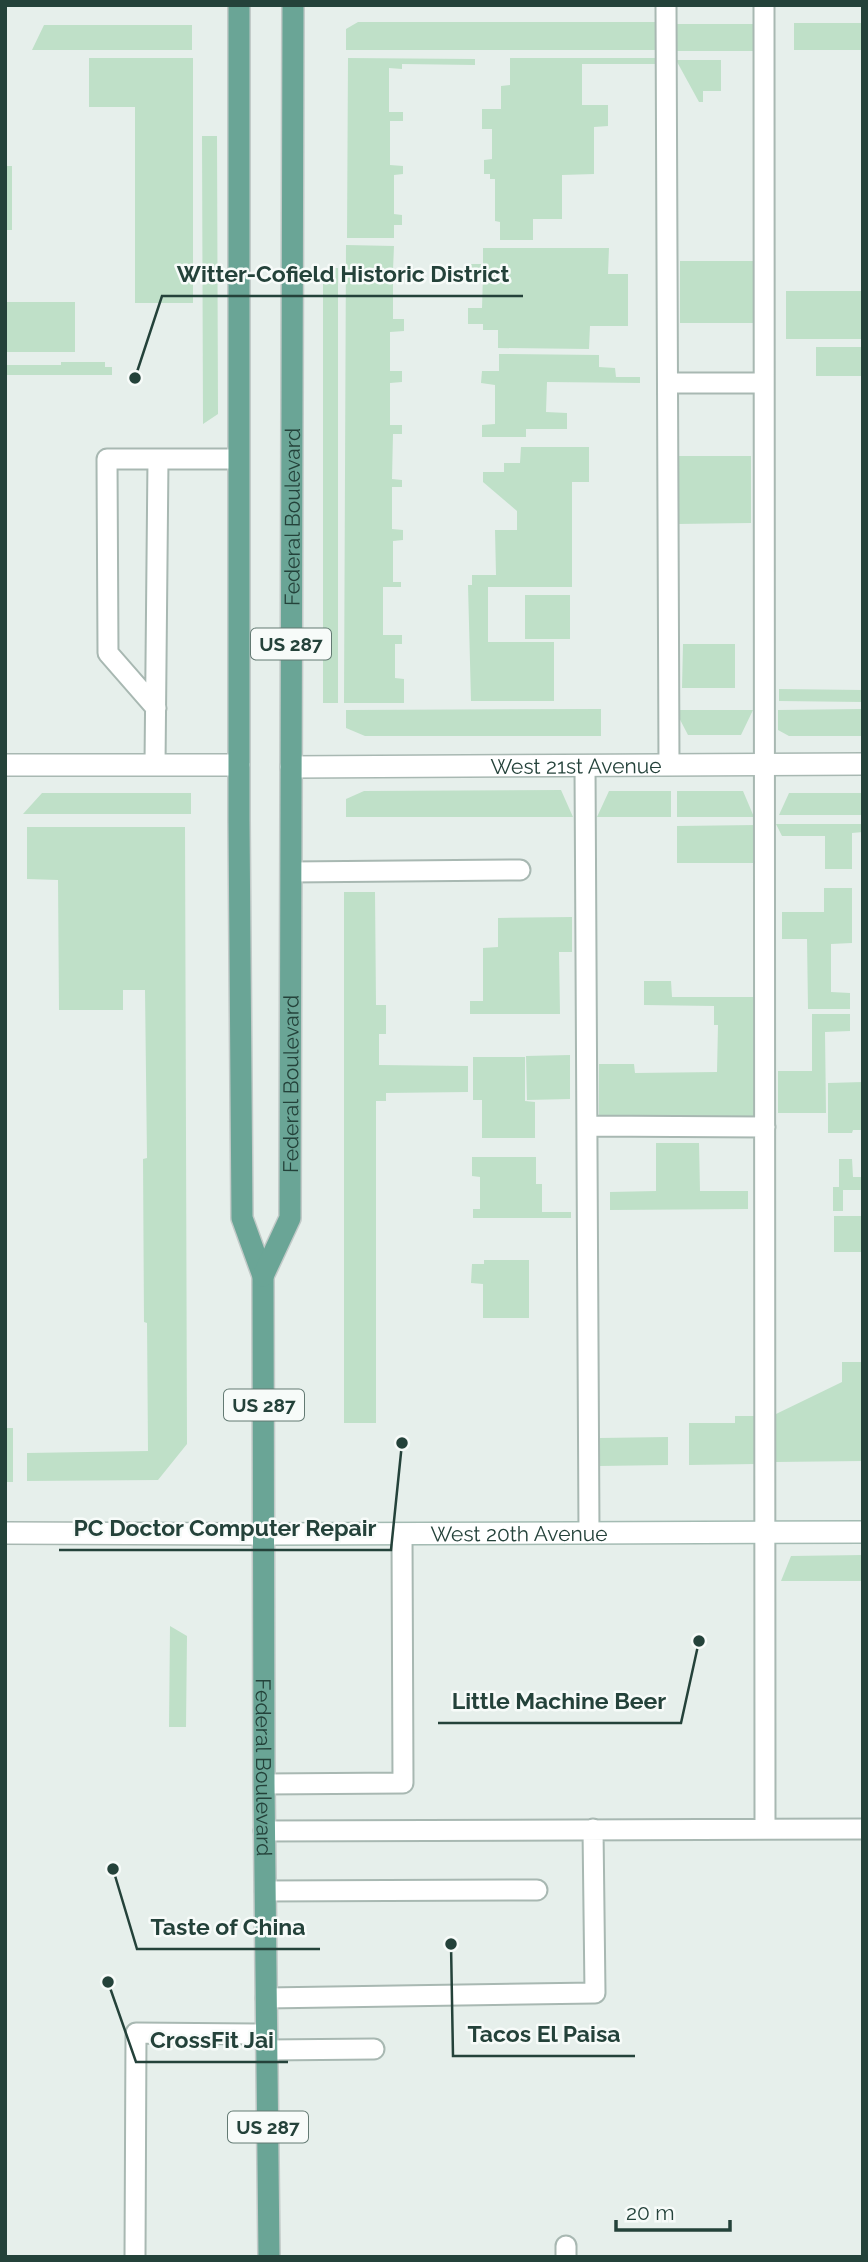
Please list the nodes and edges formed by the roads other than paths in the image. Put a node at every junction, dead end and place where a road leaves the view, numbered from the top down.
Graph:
1 (239, 5) edge
2 (293, 5) edge
3 (666, 5) edge
4 (764, 5) edge
5 (668, 383) junction
6 (764, 383) junction
7 (158, 459) junction
8 (239, 459) junction
9 (156, 708) junction
10 (863, 764) edge
11 (5, 765) edge
12 (155, 765) junction
13 (239, 765) junction
14 (669, 765) junction
15 (764, 765) junction
16 (584, 766) junction
17 (291, 767) junction
18 (520, 870) dead end
19 (291, 872) junction
20 (587, 1126) junction
21 (765, 1127) junction
22 (263, 1276) junction
23 (765, 1532) junction
24 (863, 1532) edge
25 (5, 1533) edge
26 (589, 1533) junction
27 (263, 1534) junction
28 (402, 1534) junction
29 (264, 1784) junction
30 (593, 1829) junction
31 (765, 1829) junction
32 (863, 1829) edge
33 (264, 1831) junction
34 (537, 1890) dead end
35 (265, 1891) junction
36 (266, 1998) junction
37 (267, 2042) junction
38 (374, 2049) dead end
39 (135, 2257) edge
40 (269, 2257) edge

1 - 8 main road, Federal Boulevard / US 287
2 - 17 main road, Federal Boulevard / US 287
3 - 5 lane
4 - 6 lane
5 - 6 lane
5 - 14 lane
6 - 15 lane
7 - 8 lane
7 - 9 lane
7 - 9 lane
8 - 13 main road, Federal Boulevard / US 287
9 - 12 lane
10 - 15 street, West 21st Avenue
11 - 12 street
12 - 13 street
13 - 22 main road, Federal Boulevard / US 287
14 - 15 street, West 21st Avenue
14 - 16 street, West 21st Avenue
15 - 21 lane
16 - 17 street, West 21st Avenue
16 - 20 lane
17 - 19 main road, Federal Boulevard / US 287
18 - 19 lane
19 - 22 main road, Federal Boulevard / US 287
20 - 21 lane
20 - 26 lane
21 - 23 lane
22 - 27 main road, Federal Boulevard / US 287
23 - 24 street, West 20th Avenue
23 - 26 street, West 20th Avenue
23 - 31 lane
25 - 27 street, West 20th Avenue
26 - 28 street, West 20th Avenue
27 - 28 street, West 20th Avenue
27 - 29 main road, Federal Boulevard / US 287
28 - 29 lane
29 - 33 main road, Federal Boulevard / US 287
30 - 31 lane
30 - 33 lane
30 - 36 lane
31 - 32 lane
33 - 35 main road, Federal Boulevard / US 287
34 - 35 lane
35 - 36 main road, Federal Boulevard / US 287
36 - 37 main road, Federal Boulevard / US 287
37 - 38 lane
37 - 39 lane
37 - 40 main road, Federal Boulevard / US 287

